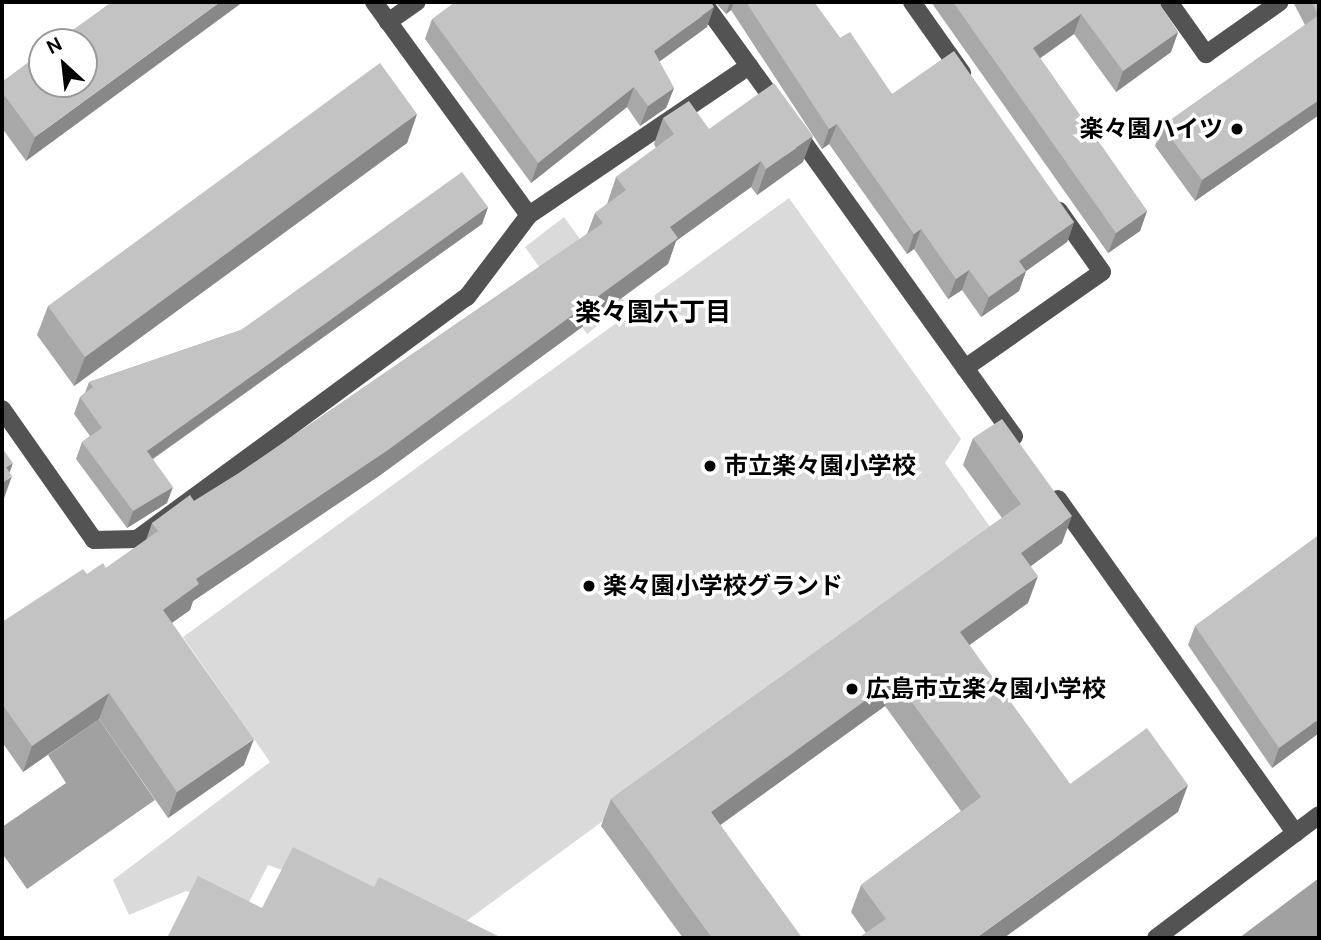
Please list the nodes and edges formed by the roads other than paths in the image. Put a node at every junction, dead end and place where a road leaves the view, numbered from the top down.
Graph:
1 (374, 2) edge
2 (417, 2) edge
3 (703, 2) edge
4 (912, 2) edge
5 (1170, 2) edge
6 (1280, 2) edge
7 (388, 22) junction
8 (749, 66) junction
9 (975, 92) edge
10 (1046, 193) edge
11 (529, 215) junction
12 (965, 368) junction
13 (2, 409) edge
14 (1030, 458) edge
15 (1046, 481) edge
16 (1319, 815) edge
17 (1295, 833) junction
18 (1156, 938) edge

1 - 7 street
2 - 7 street
3 - 8 street
4 - 9 street
5 - 6 street
7 - 11 street
8 - 11 street
8 - 12 street
10 - 12 street
11 - 13 street
12 - 14 street
15 - 17 street
16 - 17 street
17 - 18 street

